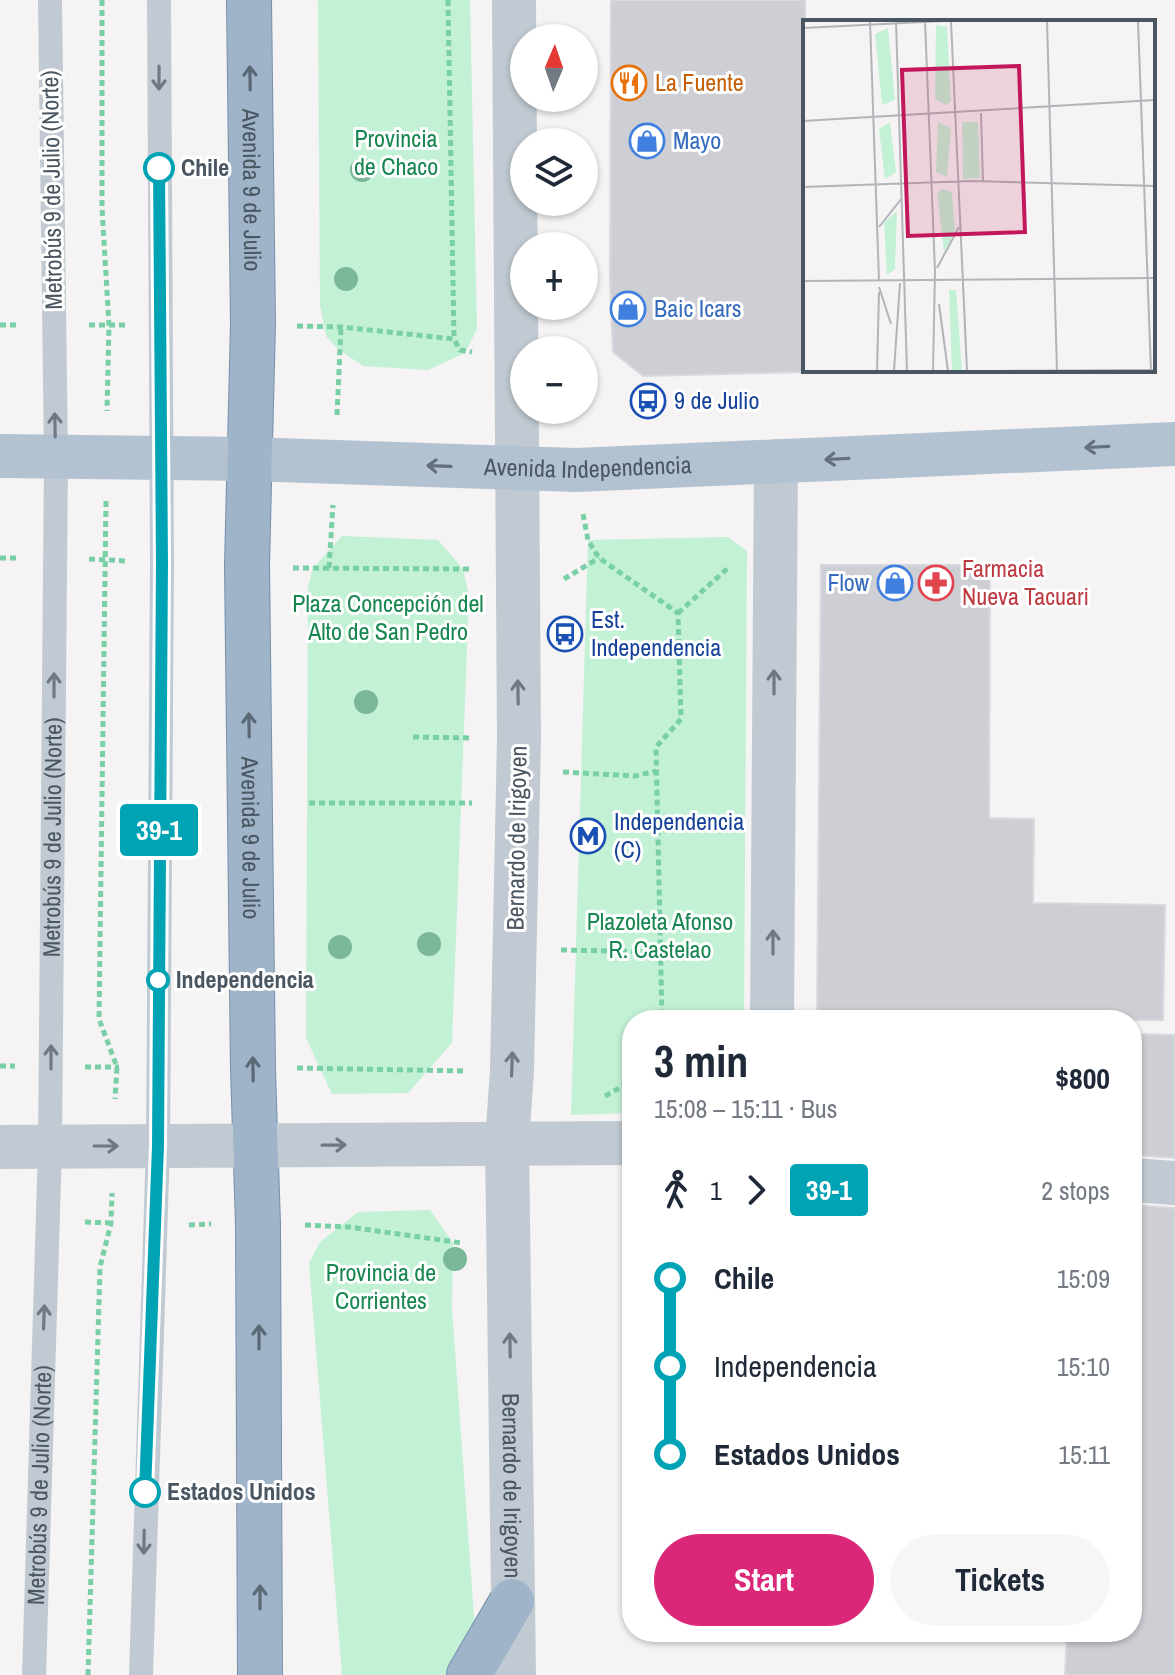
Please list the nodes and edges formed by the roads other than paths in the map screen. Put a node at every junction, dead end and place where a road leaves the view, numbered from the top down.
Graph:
1 (50, 0) edge
2 (159, 0) edge
3 (249, 0) edge
4 (514, 0) edge
5 (1175, 444) edge
6 (0, 456) edge
7 (56, 458) junction
8 (160, 458) junction
9 (250, 459) junction
10 (776, 461) junction
11 (517, 469) junction
12 (772, 1010) edge
13 (507, 1142) junction
14 (622, 1143) edge
15 (158, 1146) junction
16 (0, 1147) edge
17 (50, 1147) junction
18 (256, 1147) junction
19 (1142, 1181) edge
20 (1175, 1183) edge
21 (512, 1601) junction
22 (34, 1675) edge
23 (141, 1675) edge
24 (260, 1675) edge
25 (469, 1675) edge
26 (514, 1675) edge

7 -> 1 lane, Metrobús 9 de Julio (Norte)
2 -> 8 lane
9 -> 3 highway, Avenida 9 de Julio
4 - 11 street, Bernardo de Irigoyen
5 -> 10 main road, Avenida Independencia
6 - 7 main road, Avenida Independencia
7 - 8 main road, Avenida Independencia
17 -> 7 lane, Metrobús 9 de Julio (Norte)
8 - 9 main road, Avenida Independencia
8 - 15 lane
11 -> 9 main road, Avenida Independencia
18 -> 9 highway, Avenida 9 de Julio
10 - 11 main road, Avenida Independencia
12 -> 10 street
13 -> 11 street, Bernardo de Irigoyen
13 - 14 street
18 -> 13 street
21 -> 13 street, Bernardo de Irigoyen
17 -> 15 street
15 - 18 street
15 -> 23 lane
16 - 17 street
22 -> 17 lane, Metrobús 9 de Julio (Norte)
24 -> 18 highway, Avenida 9 de Julio
19 - 20 street
21 - 25 highway
21 - 26 street, Bernardo de Irigoyen

